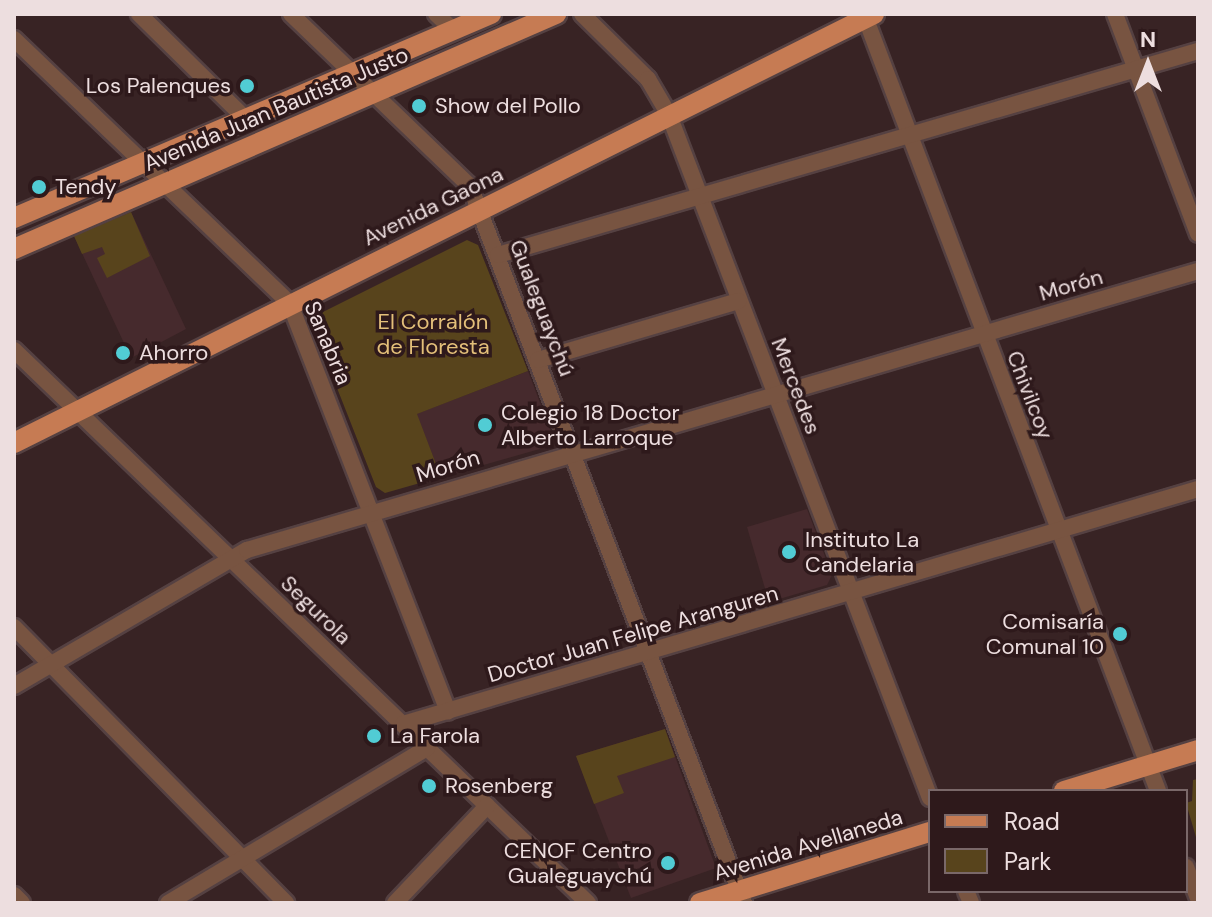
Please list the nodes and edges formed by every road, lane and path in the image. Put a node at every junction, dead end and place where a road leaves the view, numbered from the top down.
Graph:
1 (139, 14) edge
2 (291, 14) edge
3 (436, 14) edge
4 (491, 14) edge
5 (556, 14) edge
6 (582, 14) edge
7 (1115, 14) edge
8 (868, 15) edge
9 (453, 30) junction
10 (14, 39) edge
11 (1198, 51) edge
12 (1135, 69) junction
13 (352, 73) junction
14 (372, 94) junction
15 (669, 115) junction
16 (245, 118) junction
17 (908, 135) junction
18 (143, 162) junction
19 (164, 182) junction
20 (699, 195) junction
21 (480, 209) junction
22 (14, 218) edge
23 (1198, 234) edge
24 (14, 249) edge
25 (498, 255) junction
26 (1198, 271) edge
27 (739, 301) junction
28 (290, 304) junction
29 (983, 333) junction
30 (14, 350) edge
31 (538, 360) junction
32 (776, 394) junction
33 (76, 410) junction
34 (14, 443) edge
35 (572, 453) junction
36 (1198, 489) edge
37 (371, 513) junction
38 (1057, 531) junction
39 (230, 558) junction
40 (849, 592) junction
41 (14, 627) edge
42 (649, 653) junction
43 (50, 664) junction
44 (14, 686) edge
45 (448, 711) junction
46 (403, 724) junction
47 (427, 748) junction
48 (1198, 750) edge
49 (1148, 765) junction
50 (1070, 789) edge
51 (1157, 789) edge
52 (928, 793) edge
53 (487, 806) junction
54 (928, 833) edge
55 (241, 859) junction
56 (1188, 872) edge
57 (14, 895) edge
58 (742, 897) edge
59 (1198, 899) edge
60 (22, 903) edge
61 (168, 903) edge
62 (286, 903) edge
63 (395, 903) edge
64 (588, 903) edge
65 (700, 903) edge

1 - 16 street
2 - 13 street, Gualeguaychú
3 - 9 street
4 - 9 main road, Avenida Juan Bautista Justo
5 - 14 main road, Avenida Juan Bautista Justo
6 - 15 street, Mercedes
7 - 12 street
8 - 15 main road, Avenida Gaona
8 - 17 street, Chivilcoy
9 - 13 main road, Avenida Juan Bautista Justo
10 - 18 street, Sanabria
11 - 12 street
12 - 17 street
12 - 23 street
13 - 14 street, Gualeguaychú
13 - 16 main road, Avenida Juan Bautista Justo
14 - 19 main road, Avenida Juan Bautista Justo
14 - 21 street, Gualeguaychú
15 - 20 street, Mercedes
15 - 21 main road, Avenida Gaona
16 - 18 main road, Avenida Juan Bautista Justo
17 - 20 street
17 - 29 street, Chivilcoy
18 - 19 street, Sanabria
18 - 22 main road, Avenida Juan Bautista Justo
19 - 24 main road, Avenida Juan Bautista Justo
19 - 28 street, Sanabria
20 - 25 street
20 - 27 street, Mercedes
21 - 25 street, Gualeguaychú
21 - 28 main road, Avenida Gaona
25 - 31 street, Gualeguaychú
26 - 29 street, Morón
27 - 31 street
27 - 32 street, Mercedes
28 - 33 main road, Avenida Gaona
28 - 37 street, Sanabria
29 - 32 street, Morón
29 - 38 street, Chivilcoy
30 - 33 street, Segurola
31 - 35 street, Gualeguaychú
32 - 35 street, Morón
32 - 40 street, Mercedes
33 - 34 main road, Avenida Gaona
33 - 39 street, Segurola
35 - 37 street, Morón
35 - 42 street, Gualeguaychú
36 - 38 street, Doctor Juan Felipe Aranguren
37 - 39 street, Morón
37 - 45 street, Sanabria
38 - 40 street, Doctor Juan Felipe Aranguren
38 - 49 street, Chivilcoy
39 - 43 street, Morón
39 - 46 street, Segurola
40 - 42 street, Doctor Juan Felipe Aranguren
40 - 52 street, Mercedes
41 - 43 street
42 - 45 street, Doctor Juan Felipe Aranguren
42 - 58 street, Gualeguaychú
43 - 44 street, Morón
43 - 55 street
45 - 46 street, Doctor Juan Felipe Aranguren
46 - 47 street, Segurola
47 - 53 street, Segurola
47 - 55 street
48 - 49 main road
49 - 50 main road
49 - 51 street, Chivilcoy
53 - 63 street
53 - 64 street, Segurola
54 - 58 main road, Avenida Avellaneda
55 - 61 street
55 - 62 street
56 - 59 street
57 - 60 street
58 - 65 main road, Avenida Avellaneda

